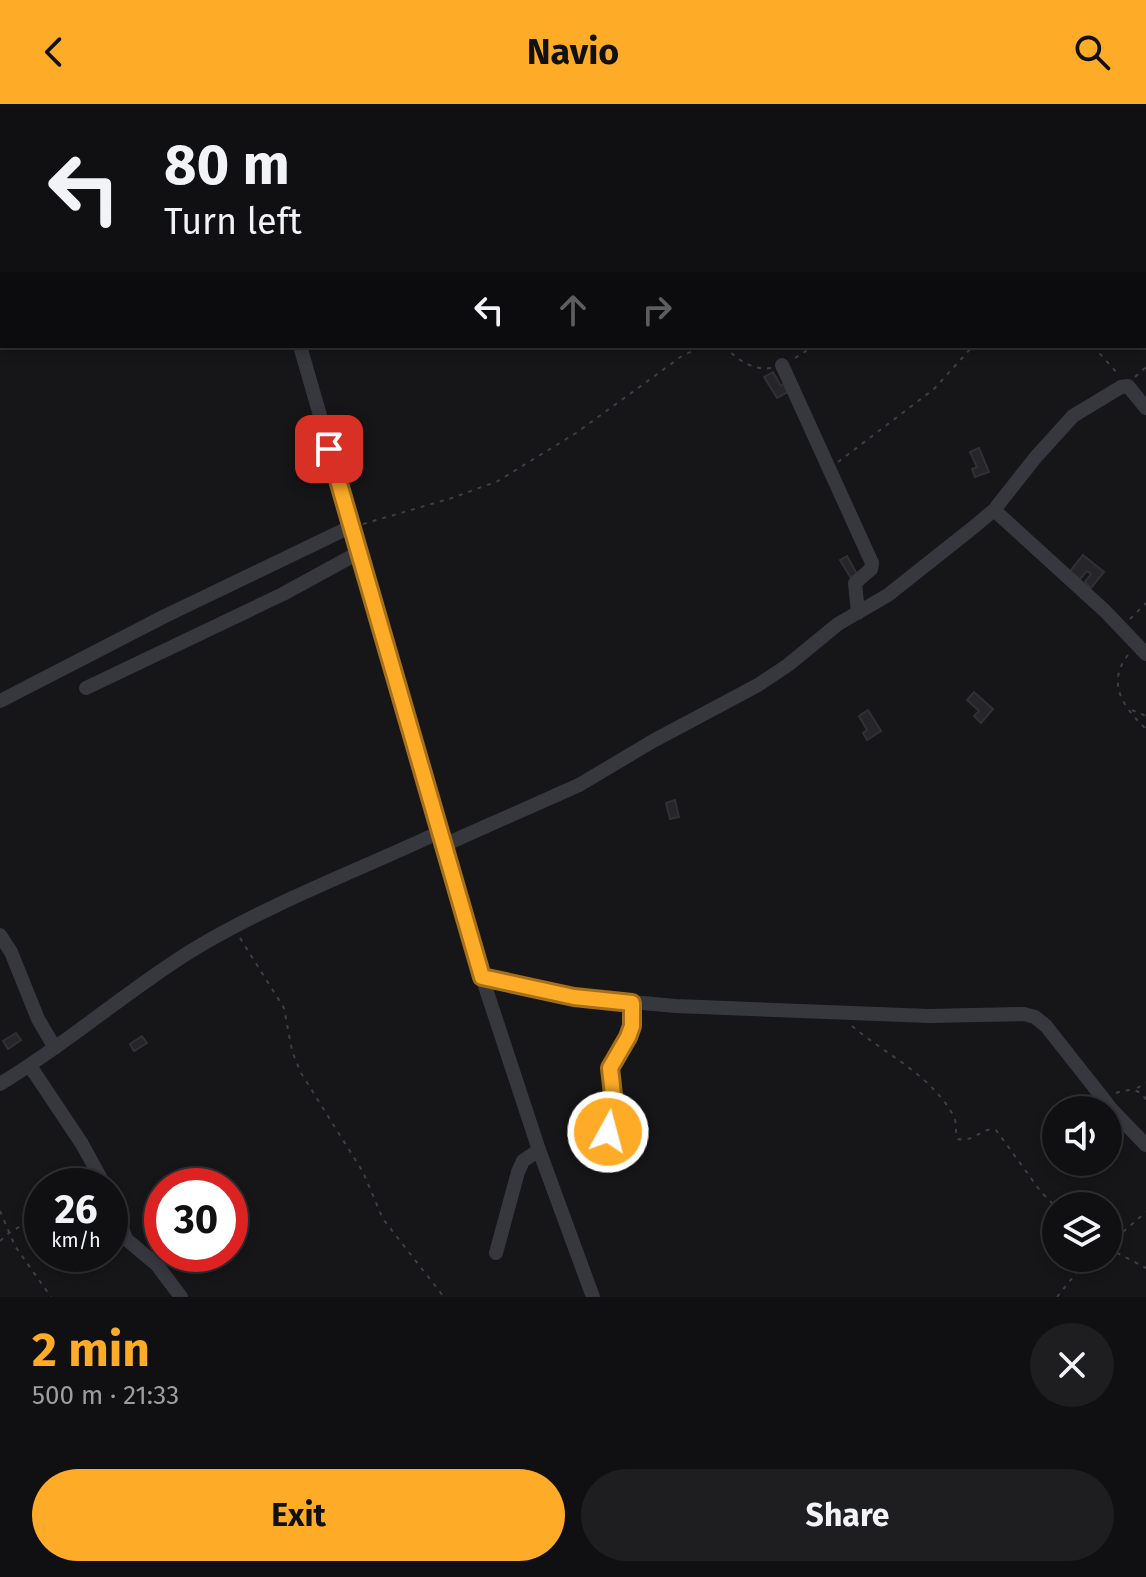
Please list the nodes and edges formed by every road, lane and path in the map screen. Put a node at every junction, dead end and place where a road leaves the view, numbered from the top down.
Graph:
1 (301, 348) edge
2 (699, 348) edge
3 (726, 348) edge
4 (811, 348) edge
5 (971, 348) edge
6 (1095, 348) edge
7 (782, 365) junction
8 (1128, 386) junction
9 (1146, 408) edge
10 (830, 468) junction
11 (994, 510) junction
12 (350, 527) junction
13 (358, 553) junction
14 (1146, 603) edge
15 (858, 613) junction
16 (1122, 627) junction
17 (1141, 650) edge
18 (86, 688) dead end
19 (0, 701) edge
20 (1129, 709) junction
21 (1146, 716) edge
22 (1146, 729) edge
23 (442, 839) junction
24 (234, 926) junction
25 (0, 935) edge
26 (482, 977) junction
27 (632, 1003) junction
28 (836, 1012) junction
29 (55, 1048) junction
30 (30, 1066) junction
31 (1146, 1083) edge
32 (0, 1084) edge
33 (1135, 1090) junction
34 (1102, 1096) edge
35 (1114, 1096) edge
36 (1146, 1100) edge
37 (1122, 1119) edge
38 (608, 1132) dead end
39 (1146, 1145) edge
40 (539, 1150) junction
41 (95, 1168) edge
42 (1042, 1193) edge
43 (0, 1211) edge
44 (1146, 1212) edge
45 (24, 1224) edge
46 (9, 1233) junction
47 (1122, 1233) edge
48 (0, 1241) edge
49 (128, 1241) edge
50 (496, 1253) dead end
51 (1122, 1254) edge
52 (1146, 1268) edge
53 (1077, 1272) edge
54 (51, 1297) edge
55 (181, 1297) edge
56 (444, 1297) edge
57 (593, 1297) edge
58 (1057, 1297) edge

1 - 12 street
2 - 12 path
3 - 7 path
4 - 7 path
5 - 10 path
6 - 8 path
7 - 10 street
8 - 9 street
8 - 11 street
10 - 15 street
11 - 15 street
11 - 16 street
12 - 13 street
12 - 19 street
13 - 18 street
13 - 23 street
14 - 16 path
15 - 23 street
16 - 17 street
17 - 20 path
20 - 21 path
20 - 22 path
23 - 24 street
23 - 26 street
24 - 29 street
24 - 56 path
25 - 29 street
26 - 27 street
26 - 40 street
27 - 28 street
27 - 38 street
28 - 34 street
28 - 42 path
29 - 30 street
30 - 32 street
30 - 41 street
31 - 33 path
33 - 35 path
33 - 36 path
37 - 39 street
40 - 50 street
40 - 57 street
43 - 46 path
44 - 47 path
45 - 46 path
46 - 48 path
46 - 54 path
49 - 55 street
51 - 52 path
53 - 58 path

